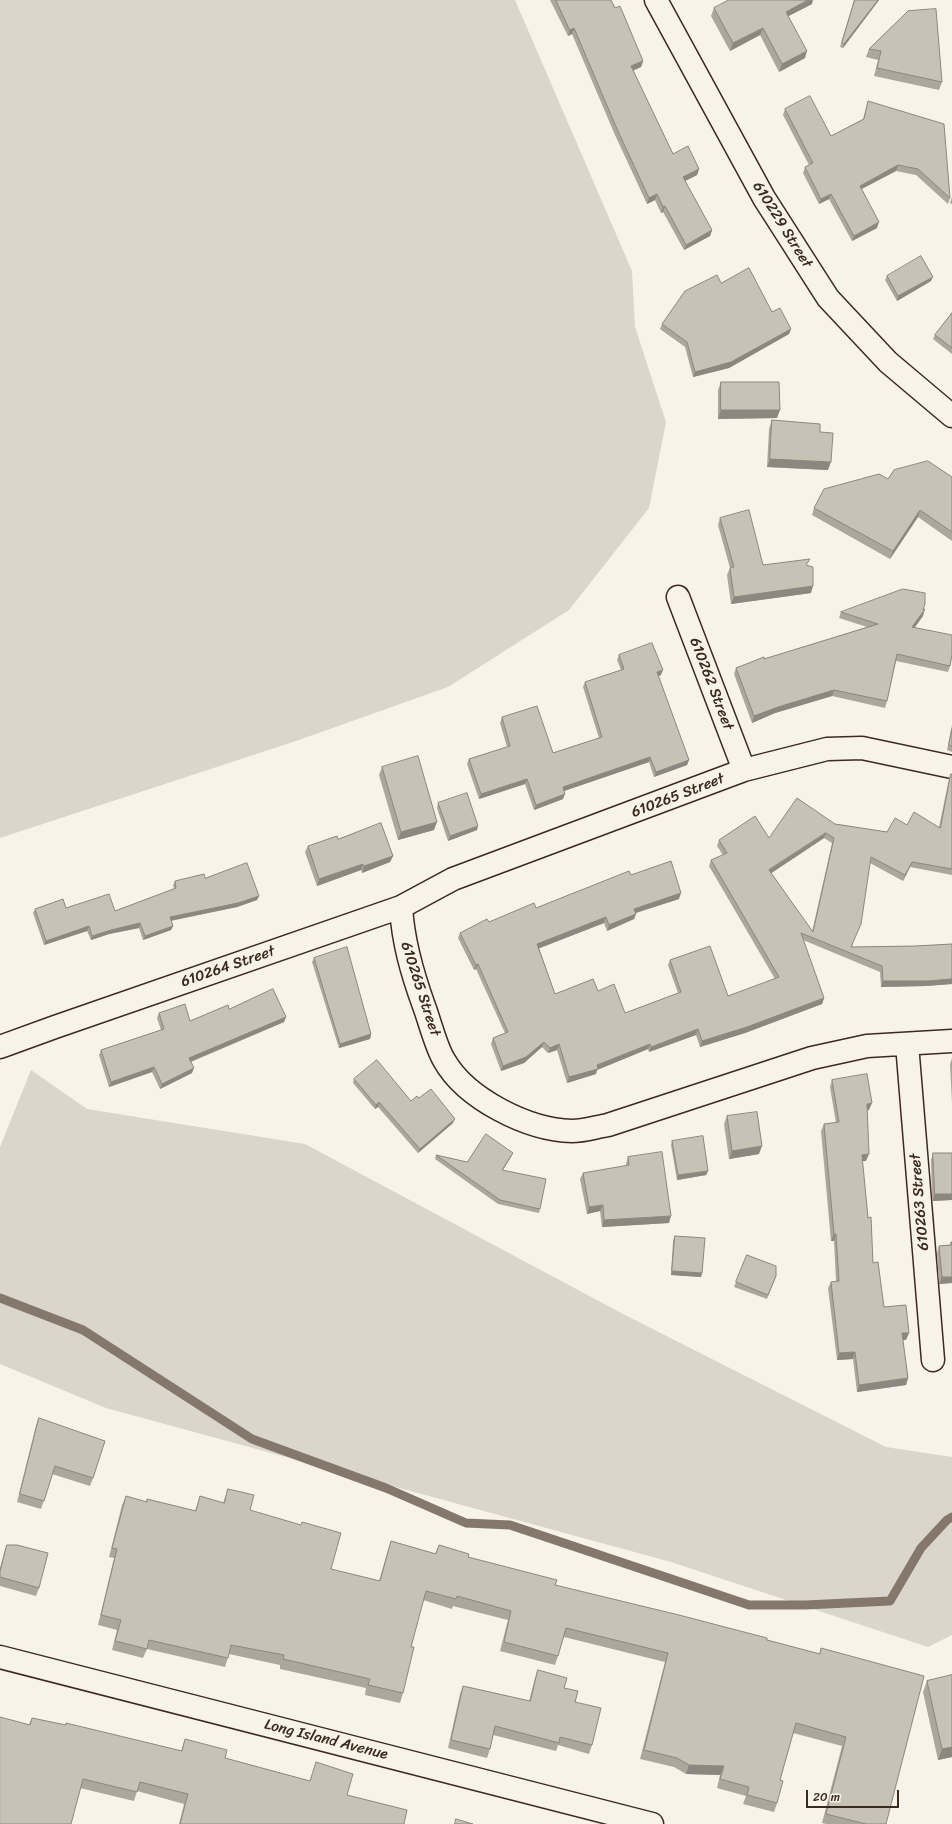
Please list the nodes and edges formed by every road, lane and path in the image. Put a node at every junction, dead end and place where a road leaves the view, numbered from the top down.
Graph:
1 (660, 1) edge
2 (952, 416) edge
3 (678, 597) dead end
4 (952, 767) edge
5 (744, 770) junction
6 (401, 907) junction
7 (952, 1041) edge
8 (907, 1044) junction
9 (0, 1047) edge
10 (934, 1360) dead end
11 (0, 1657) edge
12 (652, 1824) edge

1 - 2 street, 610229 Street
3 - 5 street, 610262 Street
4 - 5 street, 610265 Street
5 - 6 street, 610265 Street
6 - 8 street, 610265 Street
6 - 9 street, 610264 Street
7 - 8 street, 610265 Street
8 - 10 street, 610263 Street
11 - 12 street, Long Island Avenue

